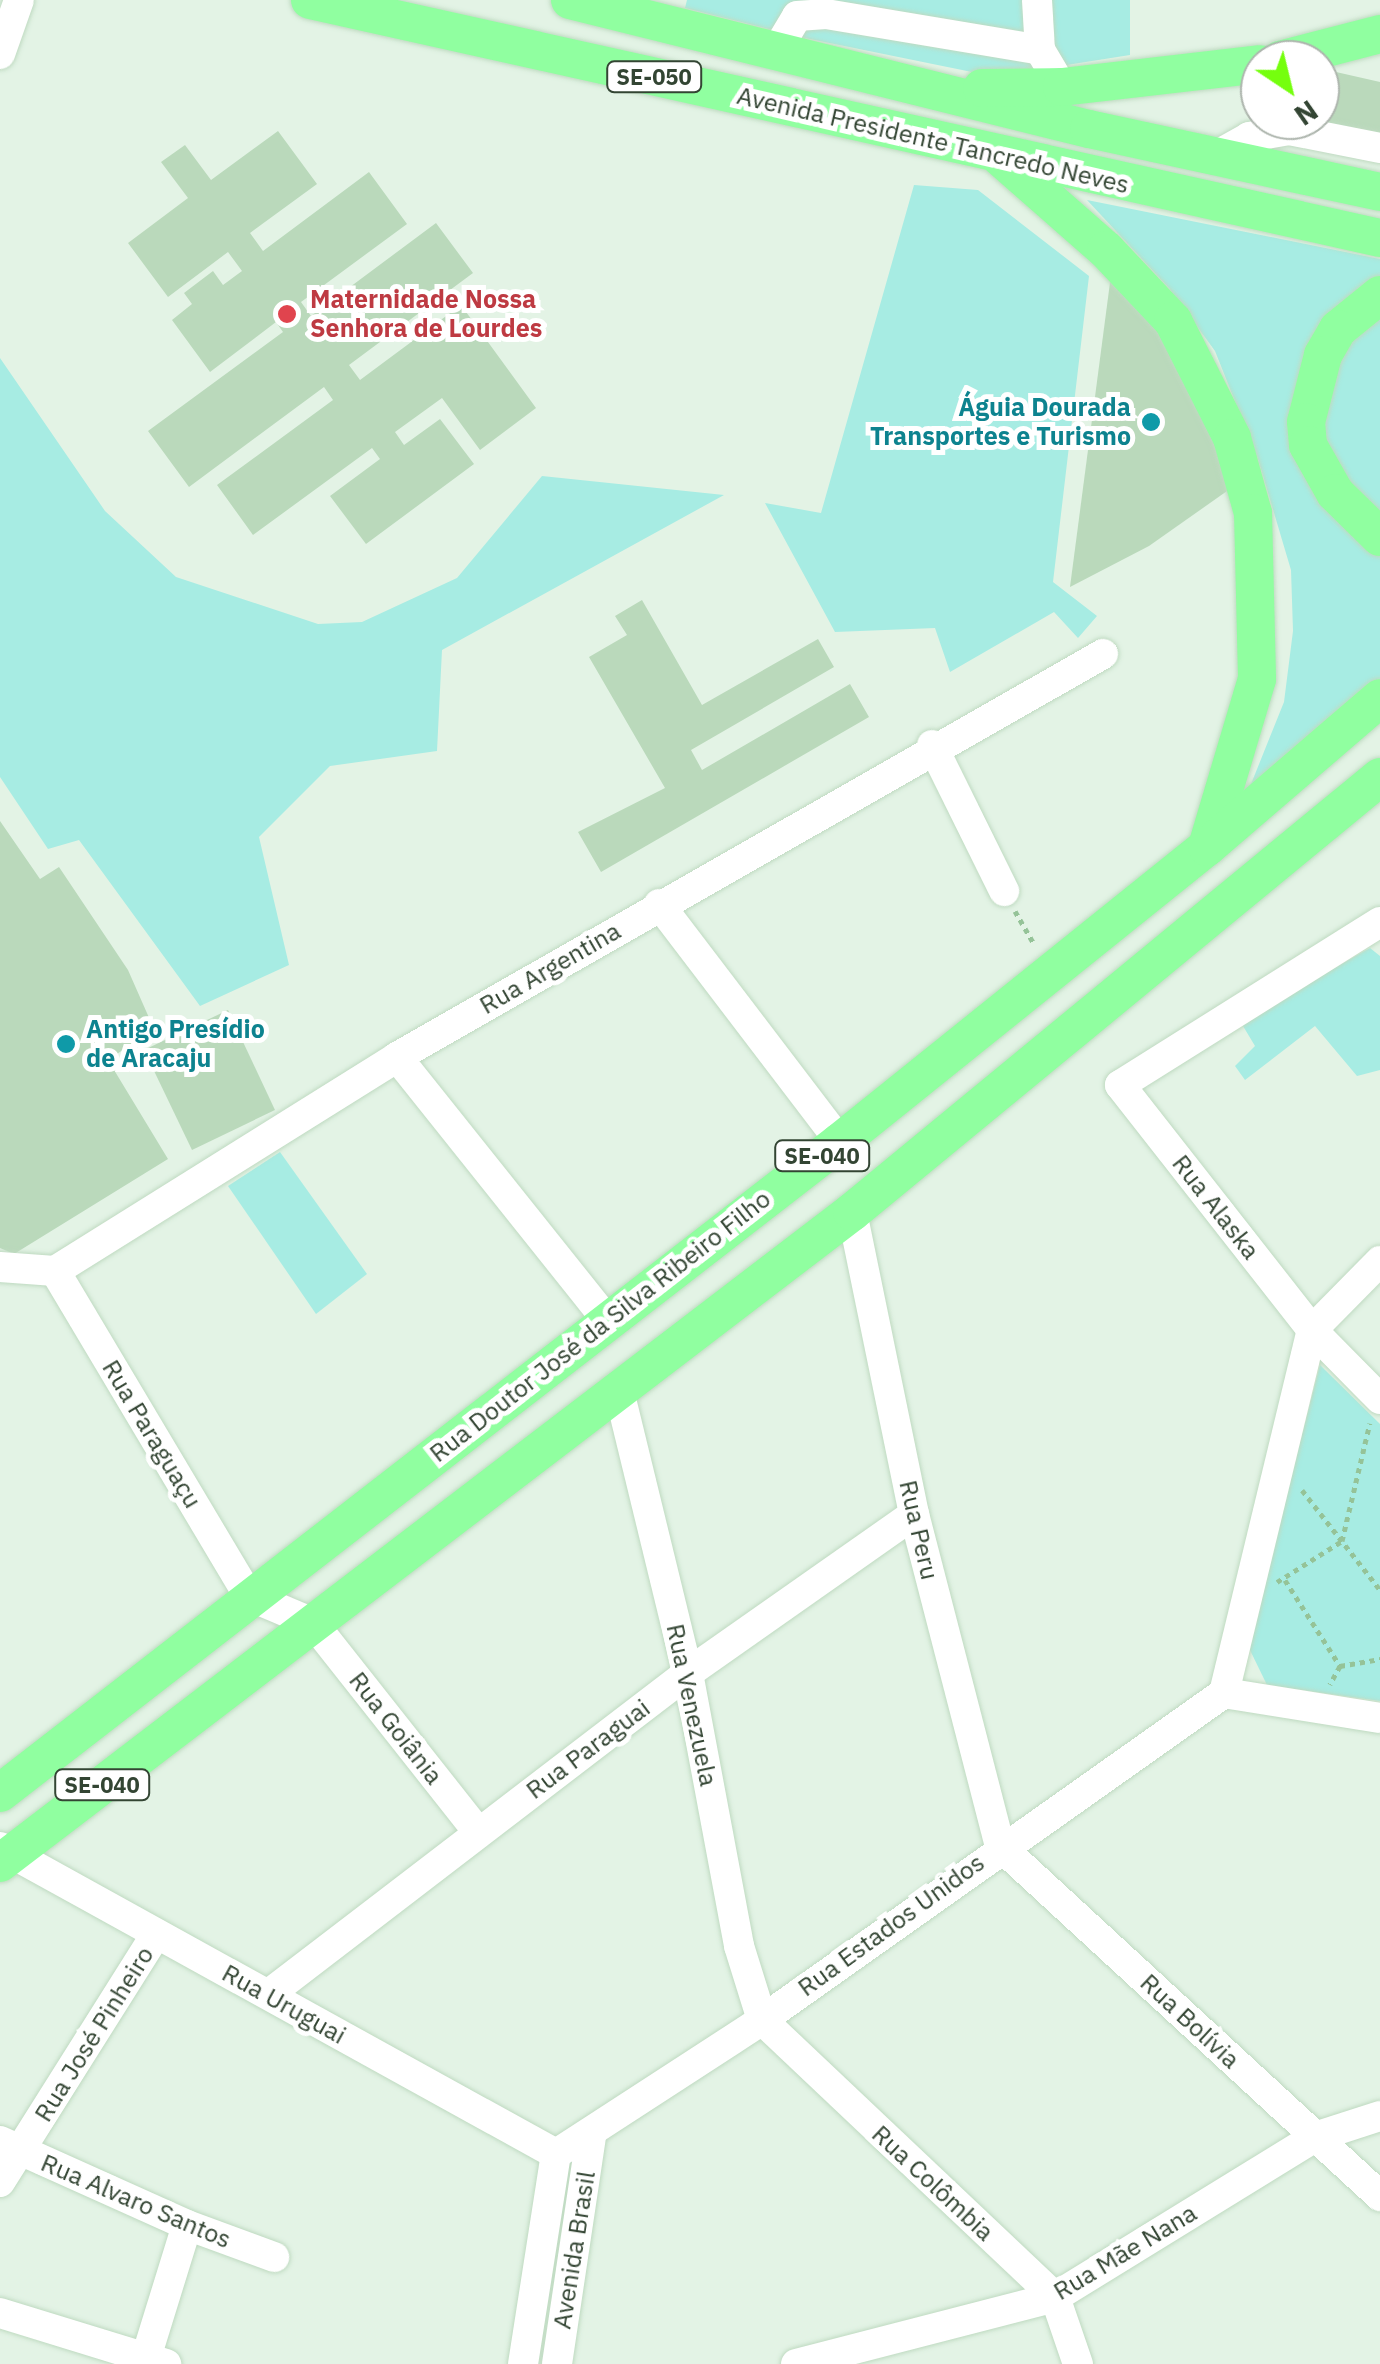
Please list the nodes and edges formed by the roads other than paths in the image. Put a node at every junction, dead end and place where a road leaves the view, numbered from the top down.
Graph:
1 (19, 0) edge
2 (310, 0) edge
3 (570, 0) edge
4 (1037, 0) edge
5 (1380, 34) edge
6 (2, 44) edge
7 (1340, 44) edge
8 (778, 48) junction
9 (1040, 50) junction
10 (1240, 66) edge
11 (1062, 87) junction
12 (930, 88) junction
13 (1380, 148) edge
14 (998, 155) junction
15 (1217, 155) junction
16 (1380, 192) edge
17 (1380, 238) edge
18 (1380, 295) edge
19 (1380, 537) edge
20 (1102, 654) dead end
21 (1380, 698) edge
22 (932, 745) junction
23 (1380, 777) edge
24 (1206, 847) junction
25 (1004, 892) road end
26 (659, 904) junction
27 (1380, 922) edge
28 (397, 1057) junction
29 (840, 1142) junction
30 (852, 1212) junction
31 (1380, 1261) edge
32 (0, 1267) edge
33 (55, 1271) junction
34 (607, 1320) junction
35 (1312, 1330) junction
36 (619, 1391) junction
37 (1378, 1398) edge
38 (914, 1514) junction
39 (249, 1596) junction
40 (313, 1623) junction
41 (688, 1673) junction
42 (1224, 1693) junction
43 (1380, 1718) edge
44 (0, 1793) edge
45 (478, 1832) junction
46 (1000, 1846) junction
47 (4, 1855) edge
48 (155, 1936) junction
49 (269, 1994) junction
50 (762, 2020) junction
51 (1380, 2116) edge
52 (591, 2136) junction
53 (1315, 2137) junction
54 (10, 2146) edge
55 (556, 2154) junction
56 (0, 2182) edge
57 (1380, 2196) edge
58 (186, 2226) junction
59 (274, 2257) dead end
60 (1054, 2297) junction
61 (0, 2313) edge
62 (152, 2362) edge
63 (523, 2364) edge
64 (557, 2364) edge
65 (796, 2364) edge
66 (1078, 2364) edge

1 - 6 street
2 - 14 main road, Avenida Presidente Tancredo Neves / SE-050
3 - 8 main road, Avenida Presidente Tancredo Neves / SE-050
4 - 9 street
5 - 7 main road
8 - 9 street
8 - 12 main road, Avenida Presidente Tancredo Neves / SE-050
9 - 11 street
10 - 11 main road
11 - 12 main road
12 - 15 main road, Avenida Presidente Tancredo Neves / SE-050
13 - 15 street
14 - 17 main road, Avenida Presidente Tancredo Neves / SE-050
14 - 24 main road
15 - 16 main road, Avenida Presidente Tancredo Neves / SE-050
18 - 19 main road
20 - 22 street, Rua Argentina
21 - 24 main road, Rua Doutor José da Silva Ribeiro Filho / SE-040
22 - 25 street
22 - 26 street, Rua Argentina
23 - 30 main road, SE-040
24 - 29 main road, Rua Doutor José da Silva Ribeiro Filho / SE-040
26 - 28 street, Rua Argentina
26 - 29 street
27 - 35 street, Rua Alaska
28 - 33 street, Rua Argentina
28 - 34 street
29 - 34 main road, Rua Doutor José da Silva Ribeiro Filho / SE-040
30 - 36 main road, SE-040
30 - 38 street, Rua Peru
31 - 35 street
32 - 33 street
33 - 39 street, Rua Paraguaçu
34 - 39 main road, Rua Doutor José da Silva Ribeiro Filho / SE-040
35 - 37 street, Rua Alaska
35 - 42 street
36 - 40 main road, SE-040
36 - 41 street, Rua Venezuela
38 - 41 street, Rua Paraguai
38 - 46 street, Rua Peru
39 - 40 street
39 - 44 main road, Rua Doutor José da Silva Ribeiro Filho / SE-040
40 - 45 street, Rua Goiânia
40 - 47 main road, SE-040
41 - 45 street, Rua Paraguai
41 - 50 street, Rua Venezuela
42 - 43 street
42 - 46 street, Rua Estados Unidos
45 - 49 street, Rua Paraguai
46 - 50 street, Rua Estados Unidos
46 - 53 street, Rua Bolívia
47 - 48 street, Rua Uruguai
48 - 49 street, Rua Uruguai
48 - 54 street, Rua José Pinheiro
49 - 55 street, Rua Uruguai
50 - 52 street, Rua Estados Unidos
50 - 60 street, Rua Colômbia
51 - 53 street, Rua Mãe Nana
52 - 55 street, Rua Estados Unidos
52 - 64 street, Avenida Brasil
53 - 57 street, Rua Bolívia
53 - 60 street, Rua Mãe Nana
54 - 56 street, Rua José Pinheiro
54 - 58 street, Rua Alvaro Santos
55 - 63 street, Avenida Brasil
58 - 59 street, Rua Alvaro Santos
58 - 62 street
60 - 65 street, Rua Mãe Nana
60 - 66 street, Rua Colômbia
61 - 62 street

